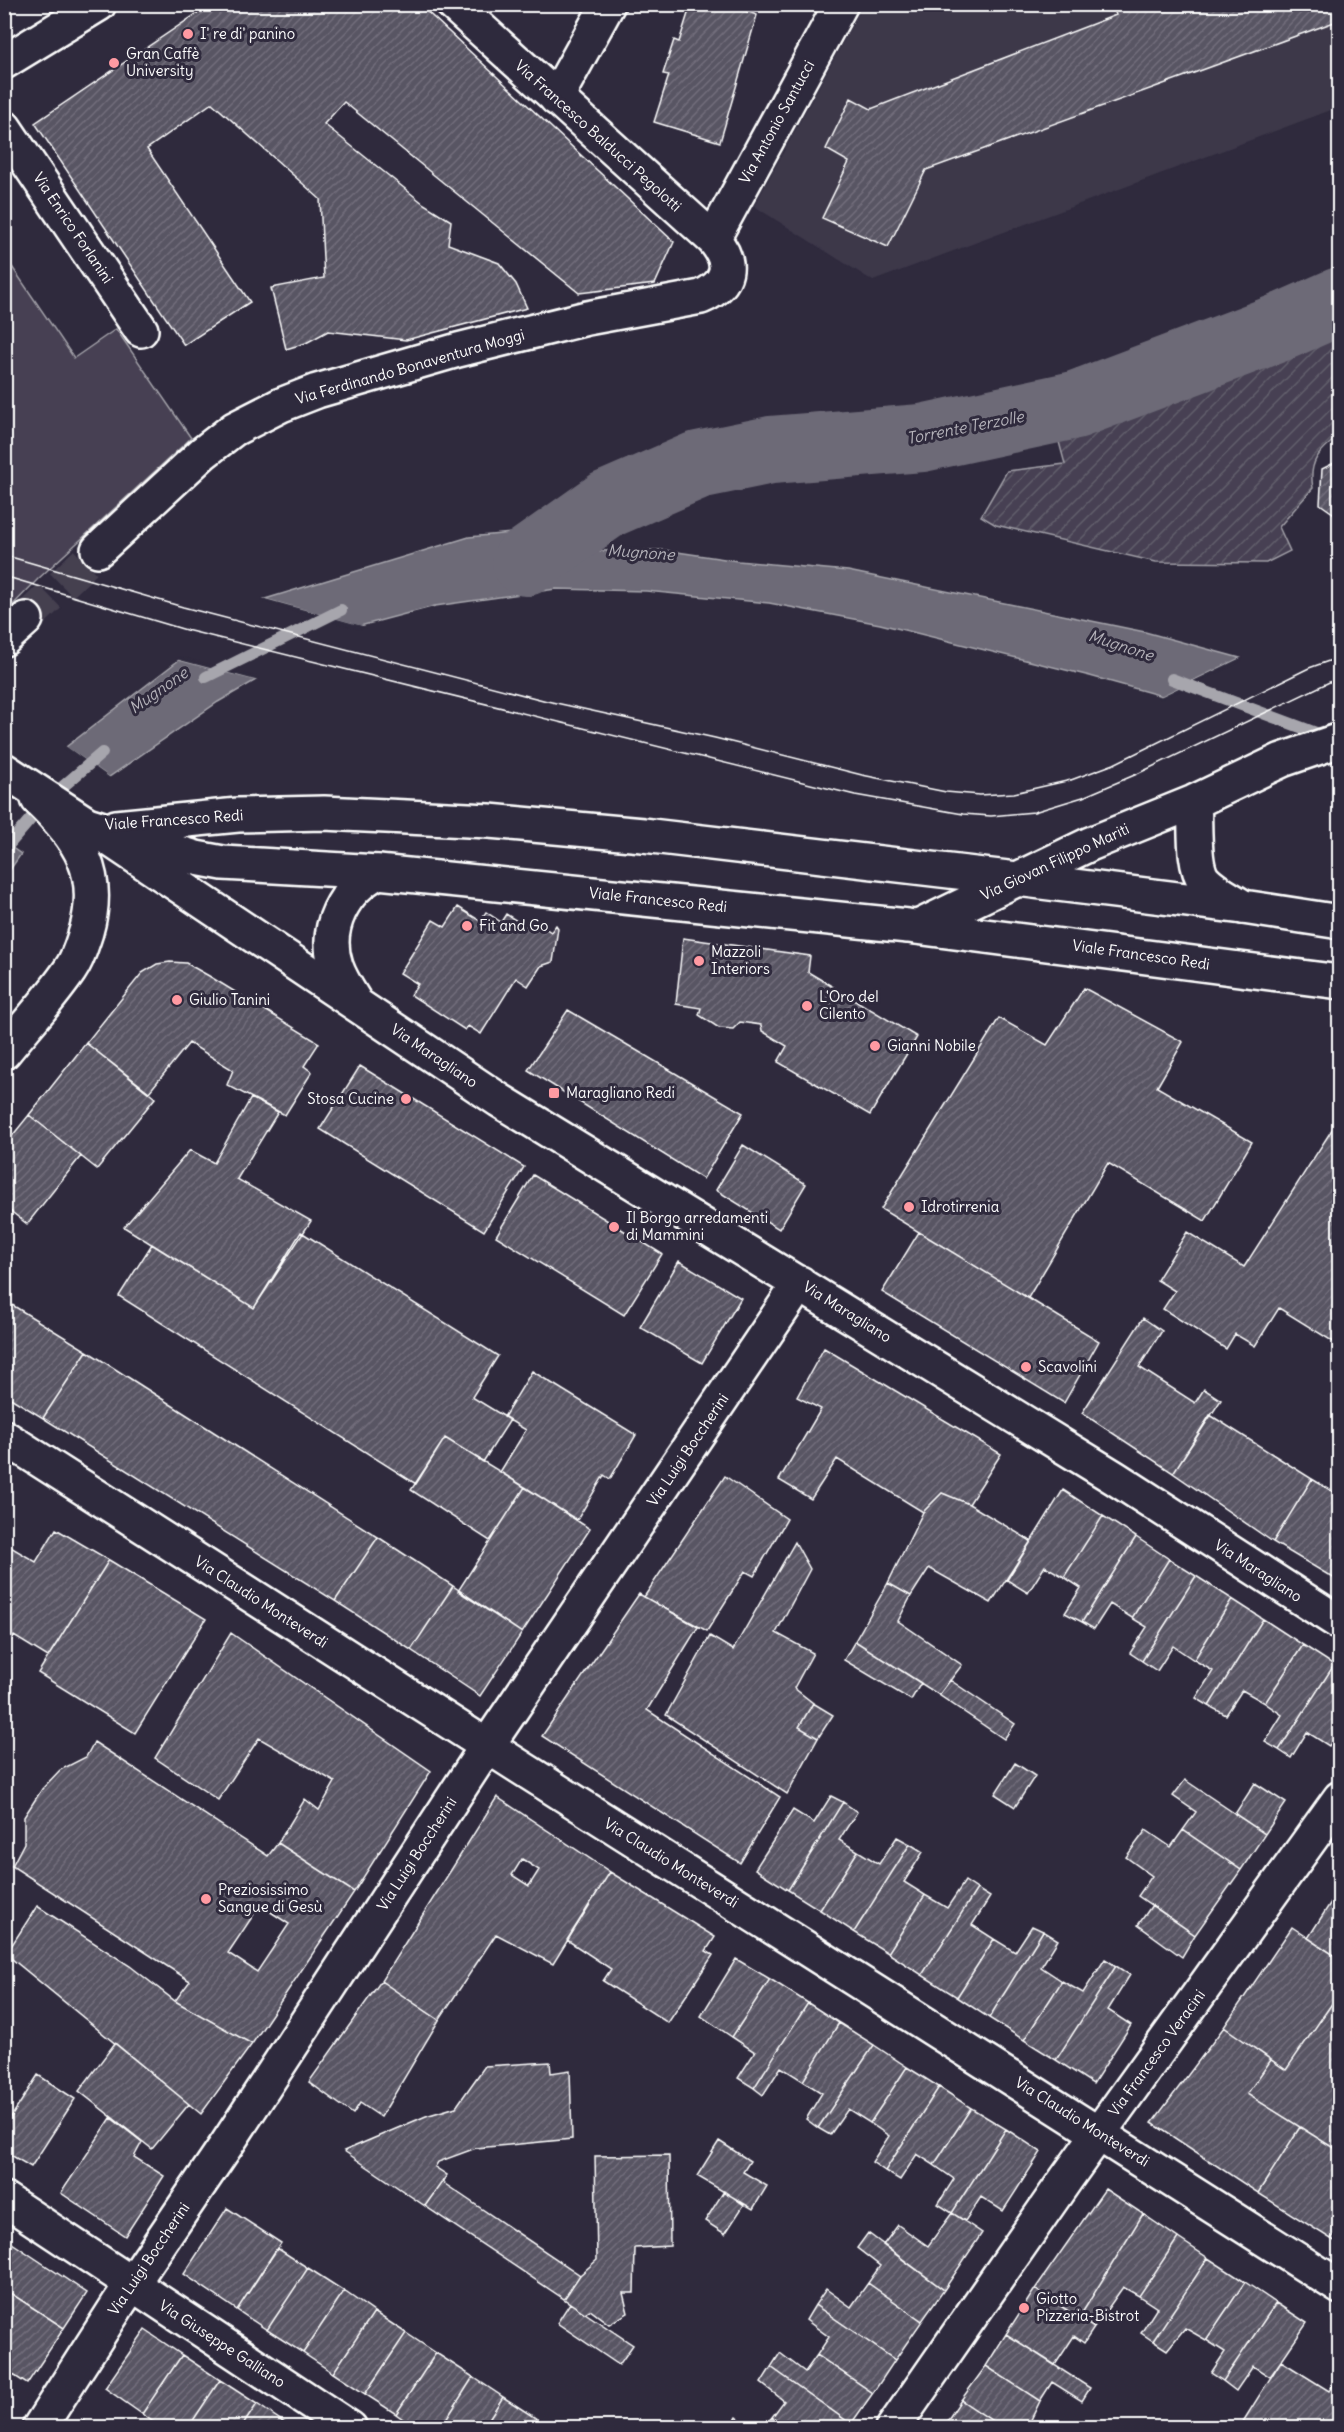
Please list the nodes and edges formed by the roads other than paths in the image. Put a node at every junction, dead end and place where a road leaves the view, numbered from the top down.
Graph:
1 (99, 4) edge
2 (453, 4) edge
3 (608, 4) edge
4 (841, 4) edge
5 (4, 62) edge
6 (556, 98) junction
7 (4, 127) edge
8 (713, 239) junction
9 (725, 276) joint
10 (141, 330) dead end
11 (98, 550) tunnel mouth
12 (1340, 720) edge
13 (1340, 740) edge
14 (1282, 760) junction
15 (4, 770) edge
16 (1194, 802) junction
17 (78, 825) junction
18 (378, 872) junction
19 (1017, 879) junction
20 (1243, 907) junction
21 (1340, 922) edge
22 (918, 927) junction
23 (1340, 982) edge
24 (355, 1001) junction
25 (4, 1052) edge
26 (800, 1283) junction
27 (4, 1437) edge
28 (1340, 1623) edge
29 (487, 1746) junction
30 (1340, 1798) edge
31 (1099, 2134) junction
32 (4, 2199) edge
33 (131, 2284) junction
34 (1340, 2286) edge
35 (39, 2427) edge
36 (350, 2427) edge
37 (893, 2427) edge

1 - 5 street
2 - 6 street, Via Francesco Balducci Pegolotti
3 - 6 street
4 - 8 street, Via Antonio Santucci
6 - 8 street, Via Francesco Balducci Pegolotti
7 - 10 street, Via Enrico Forlanini
8 - 9 street, Via Francesco Balducci Pegolotti
9 - 11 street, Via Ferdinando Bonaventura Moggi
12 - 14 street, Via Giovan Filippo Mariti
13 - 14 street, Via Giovan Filippo Mariti
14 - 16 street, Via Giovan Filippo Mariti
15 - 17 street, Via Maragliano
16 - 19 street, Via Giovan Filippo Mariti
16 - 20 street
17 - 18 street, Viale Francesco Redi
17 - 19 street, Viale Francesco Redi
17 - 24 street, Via Maragliano
17 - 25 street
18 - 22 street, Viale Francesco Redi
18 - 24 street, Via Maragliano
19 - 20 street, Viale Francesco Redi
19 - 22 street, Via Giovan Filippo Mariti
20 - 21 street, Viale Francesco Redi
22 - 23 street, Viale Francesco Redi
24 - 26 street, Via Maragliano
26 - 28 street, Via Maragliano
26 - 29 street, Via Luigi Boccherini
27 - 29 street, Via Claudio Monteverdi
29 - 31 street, Via Claudio Monteverdi
29 - 33 street, Via Luigi Boccherini
30 - 31 street, Via Francesco Veracini
31 - 34 street, Via Claudio Monteverdi
31 - 37 street, Via Francesco Veracini
32 - 33 street, Via Giuseppe Galliano
33 - 35 street, Via Luigi Boccherini
33 - 36 street, Via Giuseppe Galliano

